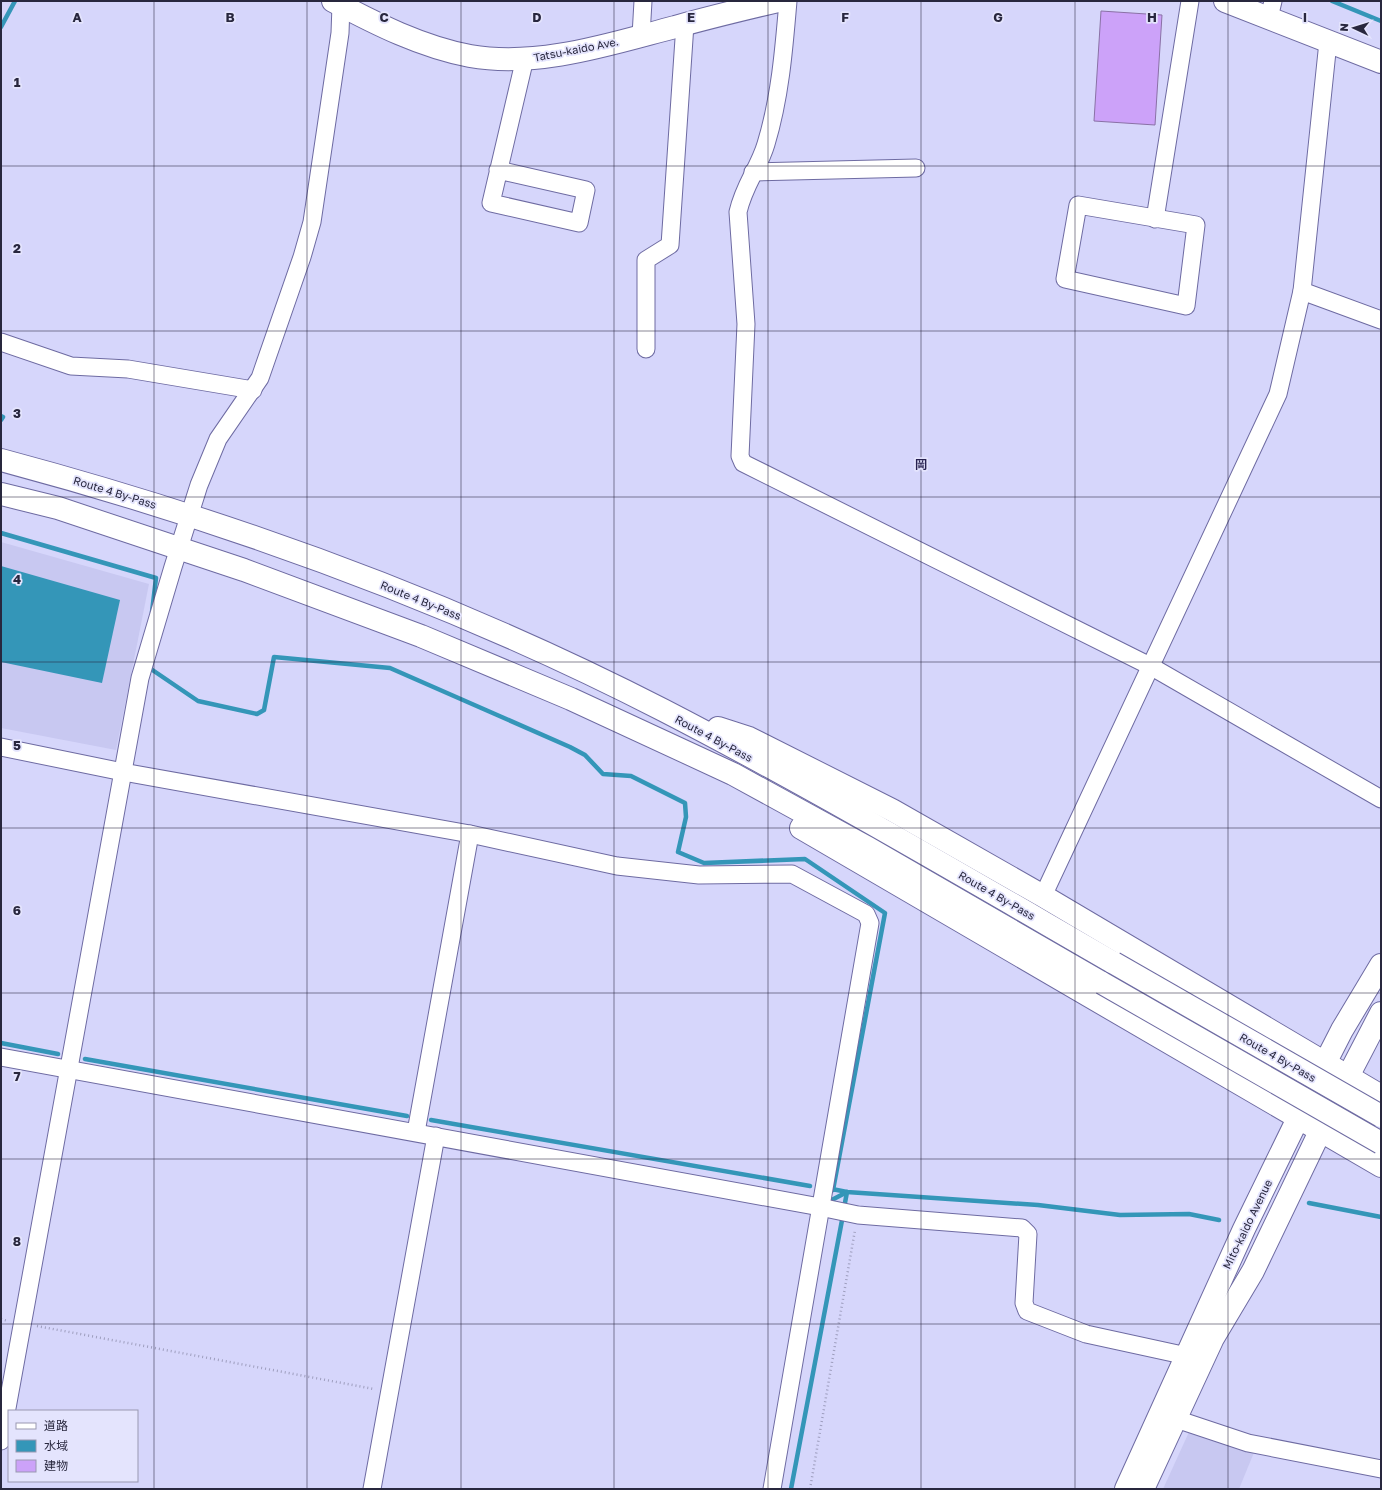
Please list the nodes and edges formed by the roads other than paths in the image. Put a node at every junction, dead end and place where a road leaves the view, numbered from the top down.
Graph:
1 (642, 1) edge
2 (778, 1) edge
3 (788, 1) edge
4 (1190, 1) edge
5 (1226, 1) edge
6 (337, 3) edge
7 (1271, 9) edge
8 (685, 24) junction
9 (641, 36) junction
10 (1328, 42) junction
11 (524, 58) junction
12 (1381, 62) edge
13 (916, 168) dead end
14 (498, 170) junction
15 (753, 172) junction
16 (1155, 219) junction
17 (1302, 291) junction
18 (1381, 320) edge
19 (1, 342) edge
20 (646, 349) dead end
21 (253, 390) junction
22 (1, 460) edge
23 (1, 494) edge
24 (190, 515) junction
25 (179, 547) junction
26 (1152, 667) junction
27 (662, 709) junction
28 (650, 737) junction
29 (1, 747) edge
30 (123, 772) junction
31 (1381, 799) edge
32 (470, 834) junction
33 (1043, 896) junction
34 (1381, 957) edge
35 (1376, 972) edge
36 (1381, 1013) edge
37 (1, 1057) edge
38 (1325, 1063) junction
39 (69, 1069) junction
40 (1348, 1076) junction
41 (1381, 1096) edge
42 (1381, 1116) edge
43 (1299, 1117) junction
44 (1320, 1130) junction
45 (416, 1132) junction
46 (436, 1136) junction
47 (1381, 1143) edge
48 (1381, 1166) edge
49 (820, 1207) junction
50 (1187, 1356) junction
51 (1168, 1416) junction
52 (1, 1440) edge
53 (1381, 1469) edge
54 (372, 1489) edge
55 (772, 1489) edge
56 (1126, 1489) edge
57 (1143, 1489) edge

1 - 9 street
2 - 8 main road, Tatsu-kaido Ave.
3 - 15 street
4 - 16 street
5 - 7 main road
6 - 11 main road, Tatsu-kaido Ave.
6 - 21 street
7 - 10 main road
8 - 9 main road, Tatsu-kaido Ave.
8 - 20 street
9 - 11 main road, Tatsu-kaido Ave.
10 - 12 main road
10 - 17 street
11 - 14 street
13 - 15 street
14 - 14 street
15 - 26 street
16 - 16 street
17 - 18 street
17 - 26 street
19 - 21 street
21 - 24 street
22 - 24 main road, Route 4 By-Pass
23 - 25 main road, Route 4 By-Pass
24 - 25 street
24 - 27 main road, Route 4 By-Pass
25 - 28 main road, Route 4 By-Pass
25 - 30 street
26 - 31 street
26 - 33 street
27 - 33 main road
27 - 42 main road, Route 4 By-Pass, bridge
28 - 43 main road
28 - 47 main road, Route 4 By-Pass, bridge
29 - 30 street
30 - 32 street
30 - 39 street
32 - 45 street
32 - 49 street
33 - 38 main road
34 - 35 main road, Mito-kaido Avenue
35 - 38 main road, Mito-kaido Avenue
36 - 40 main road, Mito-kaido Avenue
37 - 39 street
38 - 40 main road
38 - 43 main road, Mito-kaido Avenue
39 - 45 street
39 - 52 street
40 - 41 main road
40 - 44 main road, Mito-kaido Avenue
43 - 44 main road
43 - 50 main road, Mito-kaido Avenue
44 - 48 main road
44 - 51 main road, Mito-kaido Avenue
45 - 46 street
46 - 49 street
46 - 54 street
49 - 50 street
49 - 55 street
50 - 51 main road, Mito-kaido Avenue
51 - 53 street
51 - 56 main road, Mito-kaido Avenue
51 - 57 main road, Mito-kaido Avenue

